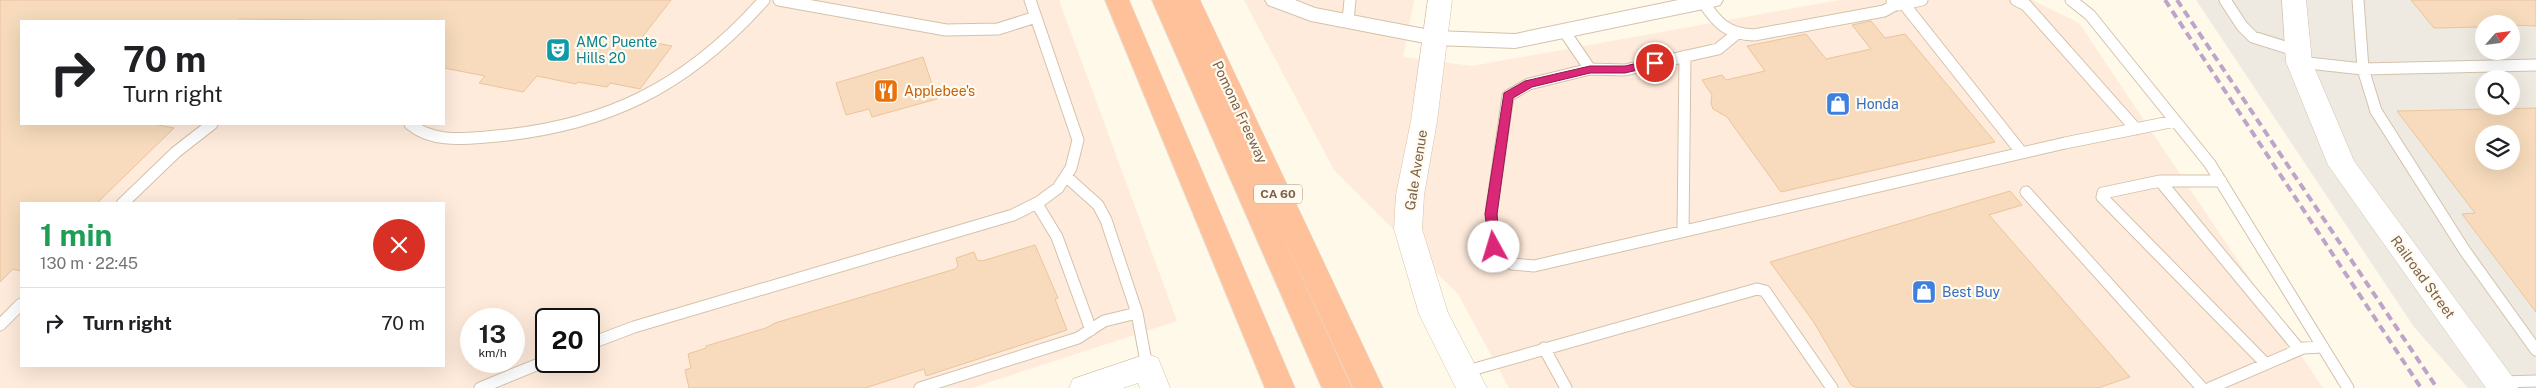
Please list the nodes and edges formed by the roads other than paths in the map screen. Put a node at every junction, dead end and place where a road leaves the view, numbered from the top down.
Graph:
1 (764, 0) edge
2 (780, 0) edge
3 (1030, 0) edge
4 (1117, 0) edge
5 (1149, 0) edge
6 (1164, 0) edge
7 (1188, 0) edge
8 (1275, 0) edge
9 (1350, 0) edge
10 (1440, 0) edge
11 (1922, 0) edge
12 (2016, 0) edge
13 (2071, 0) edge
14 (2225, 0) edge
15 (2294, 0) edge
16 (2358, 0) edge
17 (1708, 1) edge
18 (1896, 3) edge
19 (1036, 17) junction
20 (1348, 21) junction
21 (1564, 31) junction
22 (1735, 35) junction
23 (1435, 38) junction
24 (1685, 56) junction
25 (2298, 56) junction
26 (2536, 65) edge
27 (1590, 69) junction
28 (2363, 69) junction
29 (2175, 121) junction
30 (211, 125) edge
31 (411, 125) edge
32 (2136, 129) junction
33 (2022, 153) junction
34 (1068, 178) junction
35 (2160, 181) junction
36 (2220, 181) junction
37 (2026, 192) dead end
38 (124, 202) edge
39 (1037, 204) junction
40 (1683, 231) junction
41 (20, 305) edge
42 (1138, 313) junction
43 (0, 324) edge
44 (1091, 330) junction
45 (600, 340) edge
46 (2323, 347) junction
47 (1544, 348) junction
48 (2299, 350) junction
49 (2536, 350) edge
50 (2266, 364) junction
51 (535, 366) edge
52 (1151, 378) edge
53 (1468, 380) edge
54 (2536, 381) edge
55 (2501, 385) edge
56 (480, 388) edge
57 (920, 388) edge
58 (1084, 388) edge
59 (1280, 388) edge
60 (1319, 388) edge
61 (1337, 388) edge
62 (1368, 388) edge
63 (1566, 388) edge
64 (1832, 388) edge
65 (2202, 388) edge
66 (2210, 388) edge
67 (2348, 388) edge

1 - 31 lane
2 - 19 lane
3 - 19 lane
4 - 59 highway
5 - 60 highway
6 - 61 highway
7 - 62 highway, Pomona Freeway / CA 60
8 - 20 street
9 - 20 lane
10 - 23 street, Gale Avenue
11 - 18 lane
12 - 32 lane
13 - 29 lane
14 - 25 lane
15 - 25 street, Railroad Street
16 - 28 lane
17 - 21 street
17 - 22 lane
18 - 22 lane
18 - 33 lane
19 - 34 lane
20 - 23 street
21 - 23 street
21 - 27 lane
22 - 24 lane
23 - 53 street, Gale Avenue
24 - 27 lane
24 - 40 lane
25 - 28 lane
25 - 55 street, Railroad Street
26 - 28 lane
27 - 40 lane
28 - 49 lane
29 - 32 lane
29 - 36 lane
30 - 38 lane
32 - 33 lane
33 - 40 lane
34 - 39 lane
34 - 42 lane
35 - 36 lane
35 - 48 lane
35 - 50 lane
36 - 46 lane
37 - 65 lane
39 - 44 lane
39 - 45 lane
41 - 43 lane
42 - 44 lane
42 - 52 lane
44 - 57 lane
46 - 48 lane
46 - 67 lane
47 - 53 lane
47 - 63 lane
47 - 64 lane
48 - 50 lane
50 - 66 lane
51 - 56 lane
52 - 58 street
54 - 55 lane

